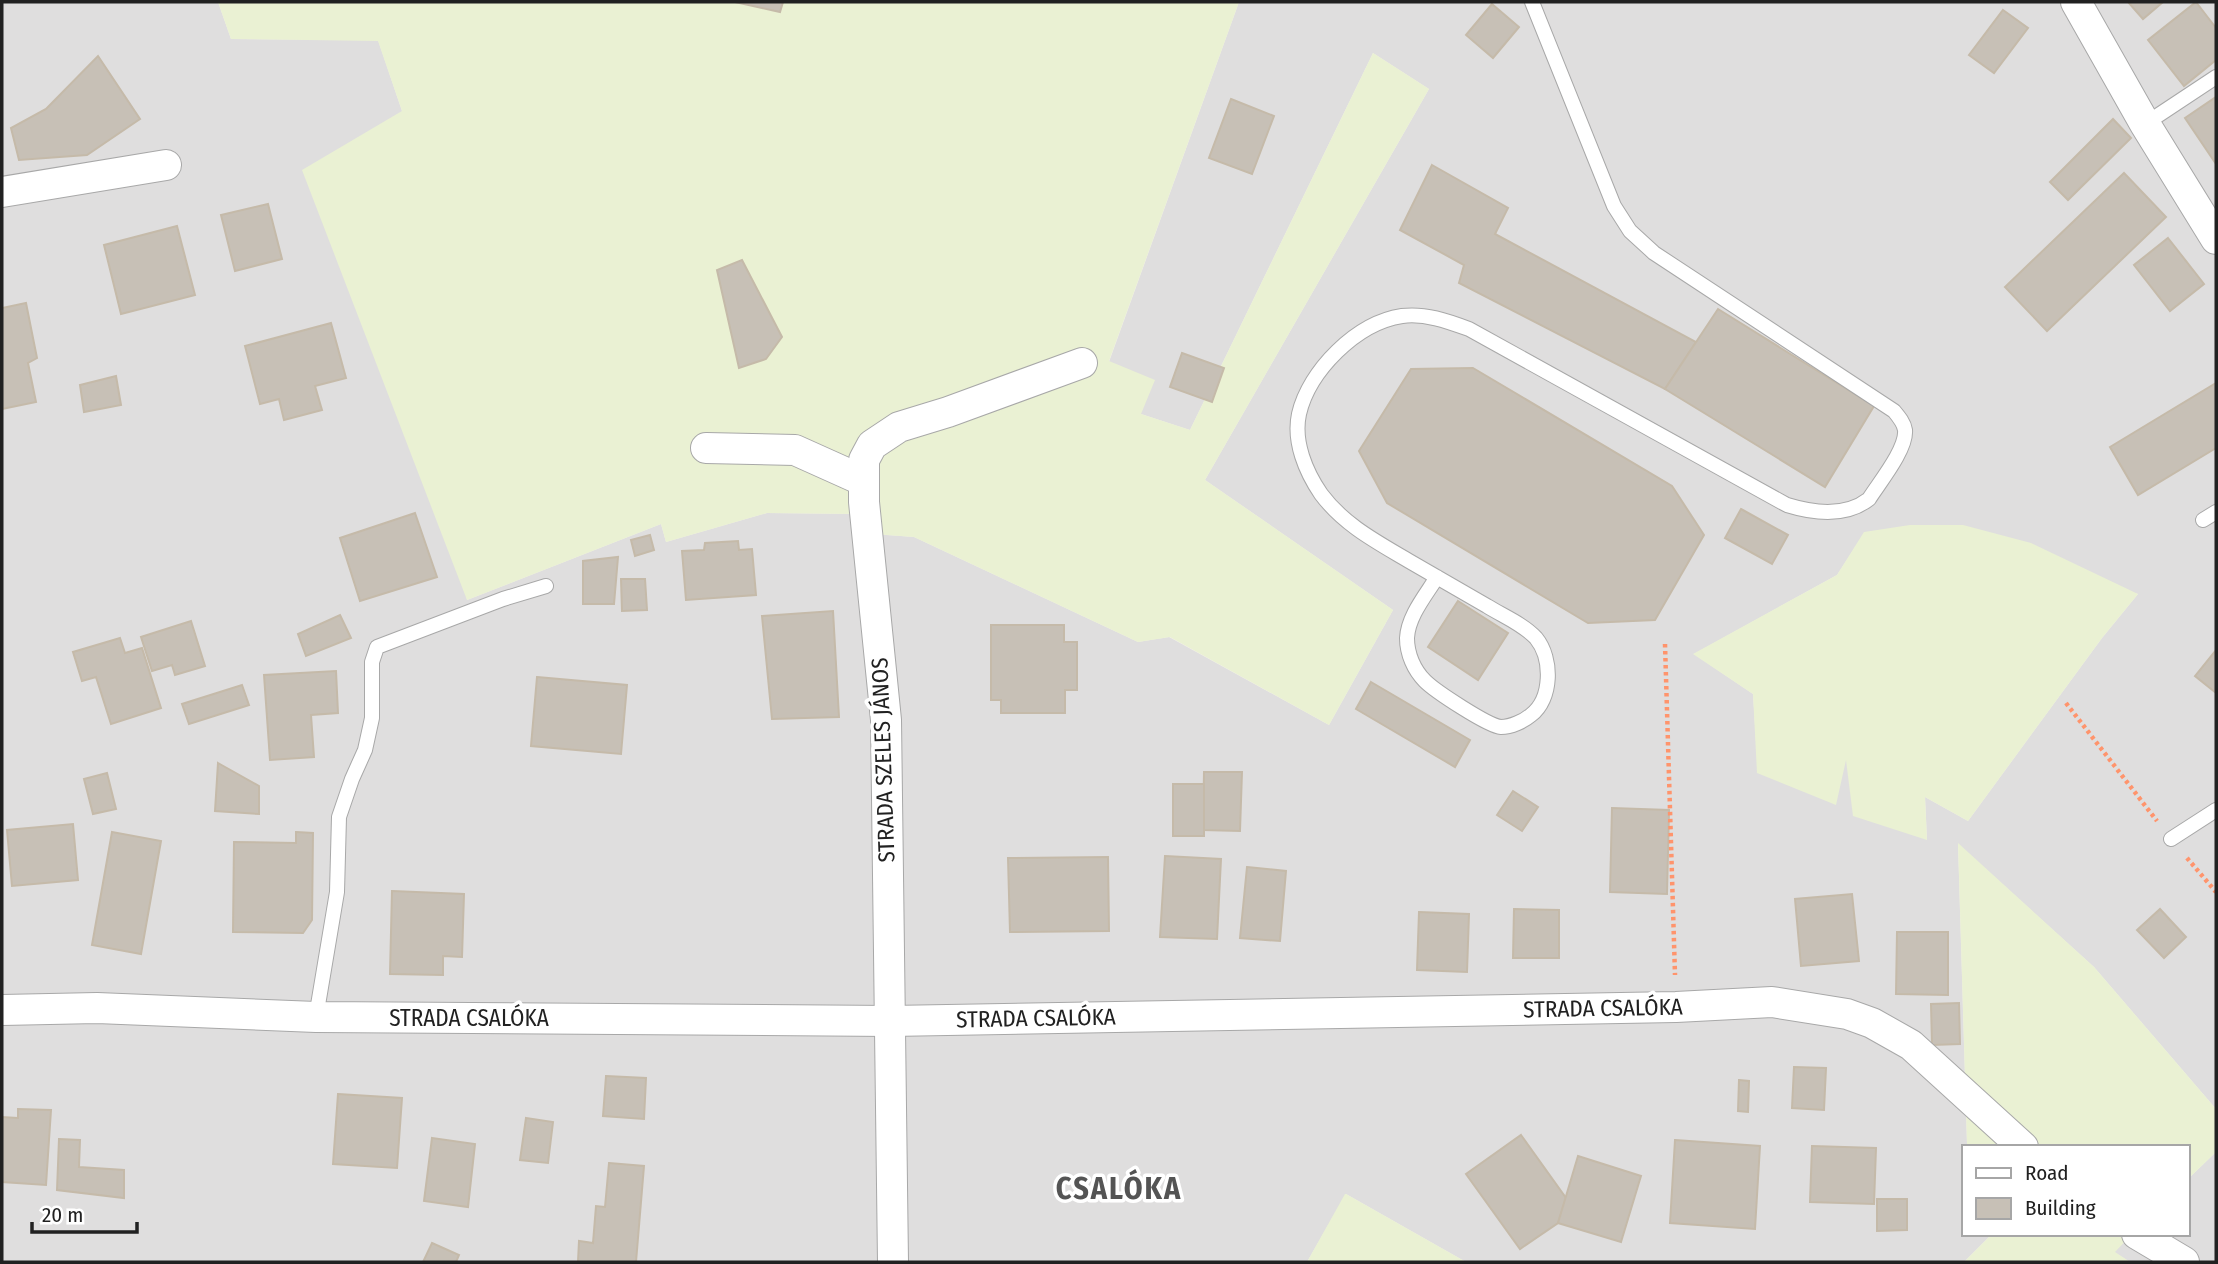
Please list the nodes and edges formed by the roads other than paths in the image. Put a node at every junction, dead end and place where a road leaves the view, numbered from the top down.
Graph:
1 (1532, 2) edge
2 (2076, 2) edge
3 (2216, 77) edge
4 (2145, 124) junction
5 (166, 165) dead end
6 (2, 192) edge
7 (2212, 223) edge
8 (1082, 363) dead end
9 (706, 448) dead end
10 (864, 481) junction
11 (2216, 512) edge
12 (2203, 520) dead end
13 (1437, 577) junction
14 (547, 586) dead end
15 (2216, 810) edge
16 (2171, 839) road end
17 (2, 1010) edge
18 (316, 1017) junction
19 (891, 1021) junction
20 (2021, 1145) edge
21 (2140, 1236) edge
22 (893, 1262) edge
23 (2184, 1262) edge

1 - 13 lane
2 - 4 street
3 - 4 lane
4 - 7 street
5 - 6 street
8 - 10 street, STRADA SZELES JÁNOS
9 - 10 street
10 - 19 street, STRADA SZELES JÁNOS
11 - 12 lane
13 - 13 lane
14 - 18 lane
15 - 16 lane
17 - 18 street, STRADA CSALÓKA
18 - 19 street, STRADA CSALÓKA
19 - 20 street, STRADA CSALÓKA
19 - 22 street, STRADA SZELES JÁNOS
21 - 23 street

